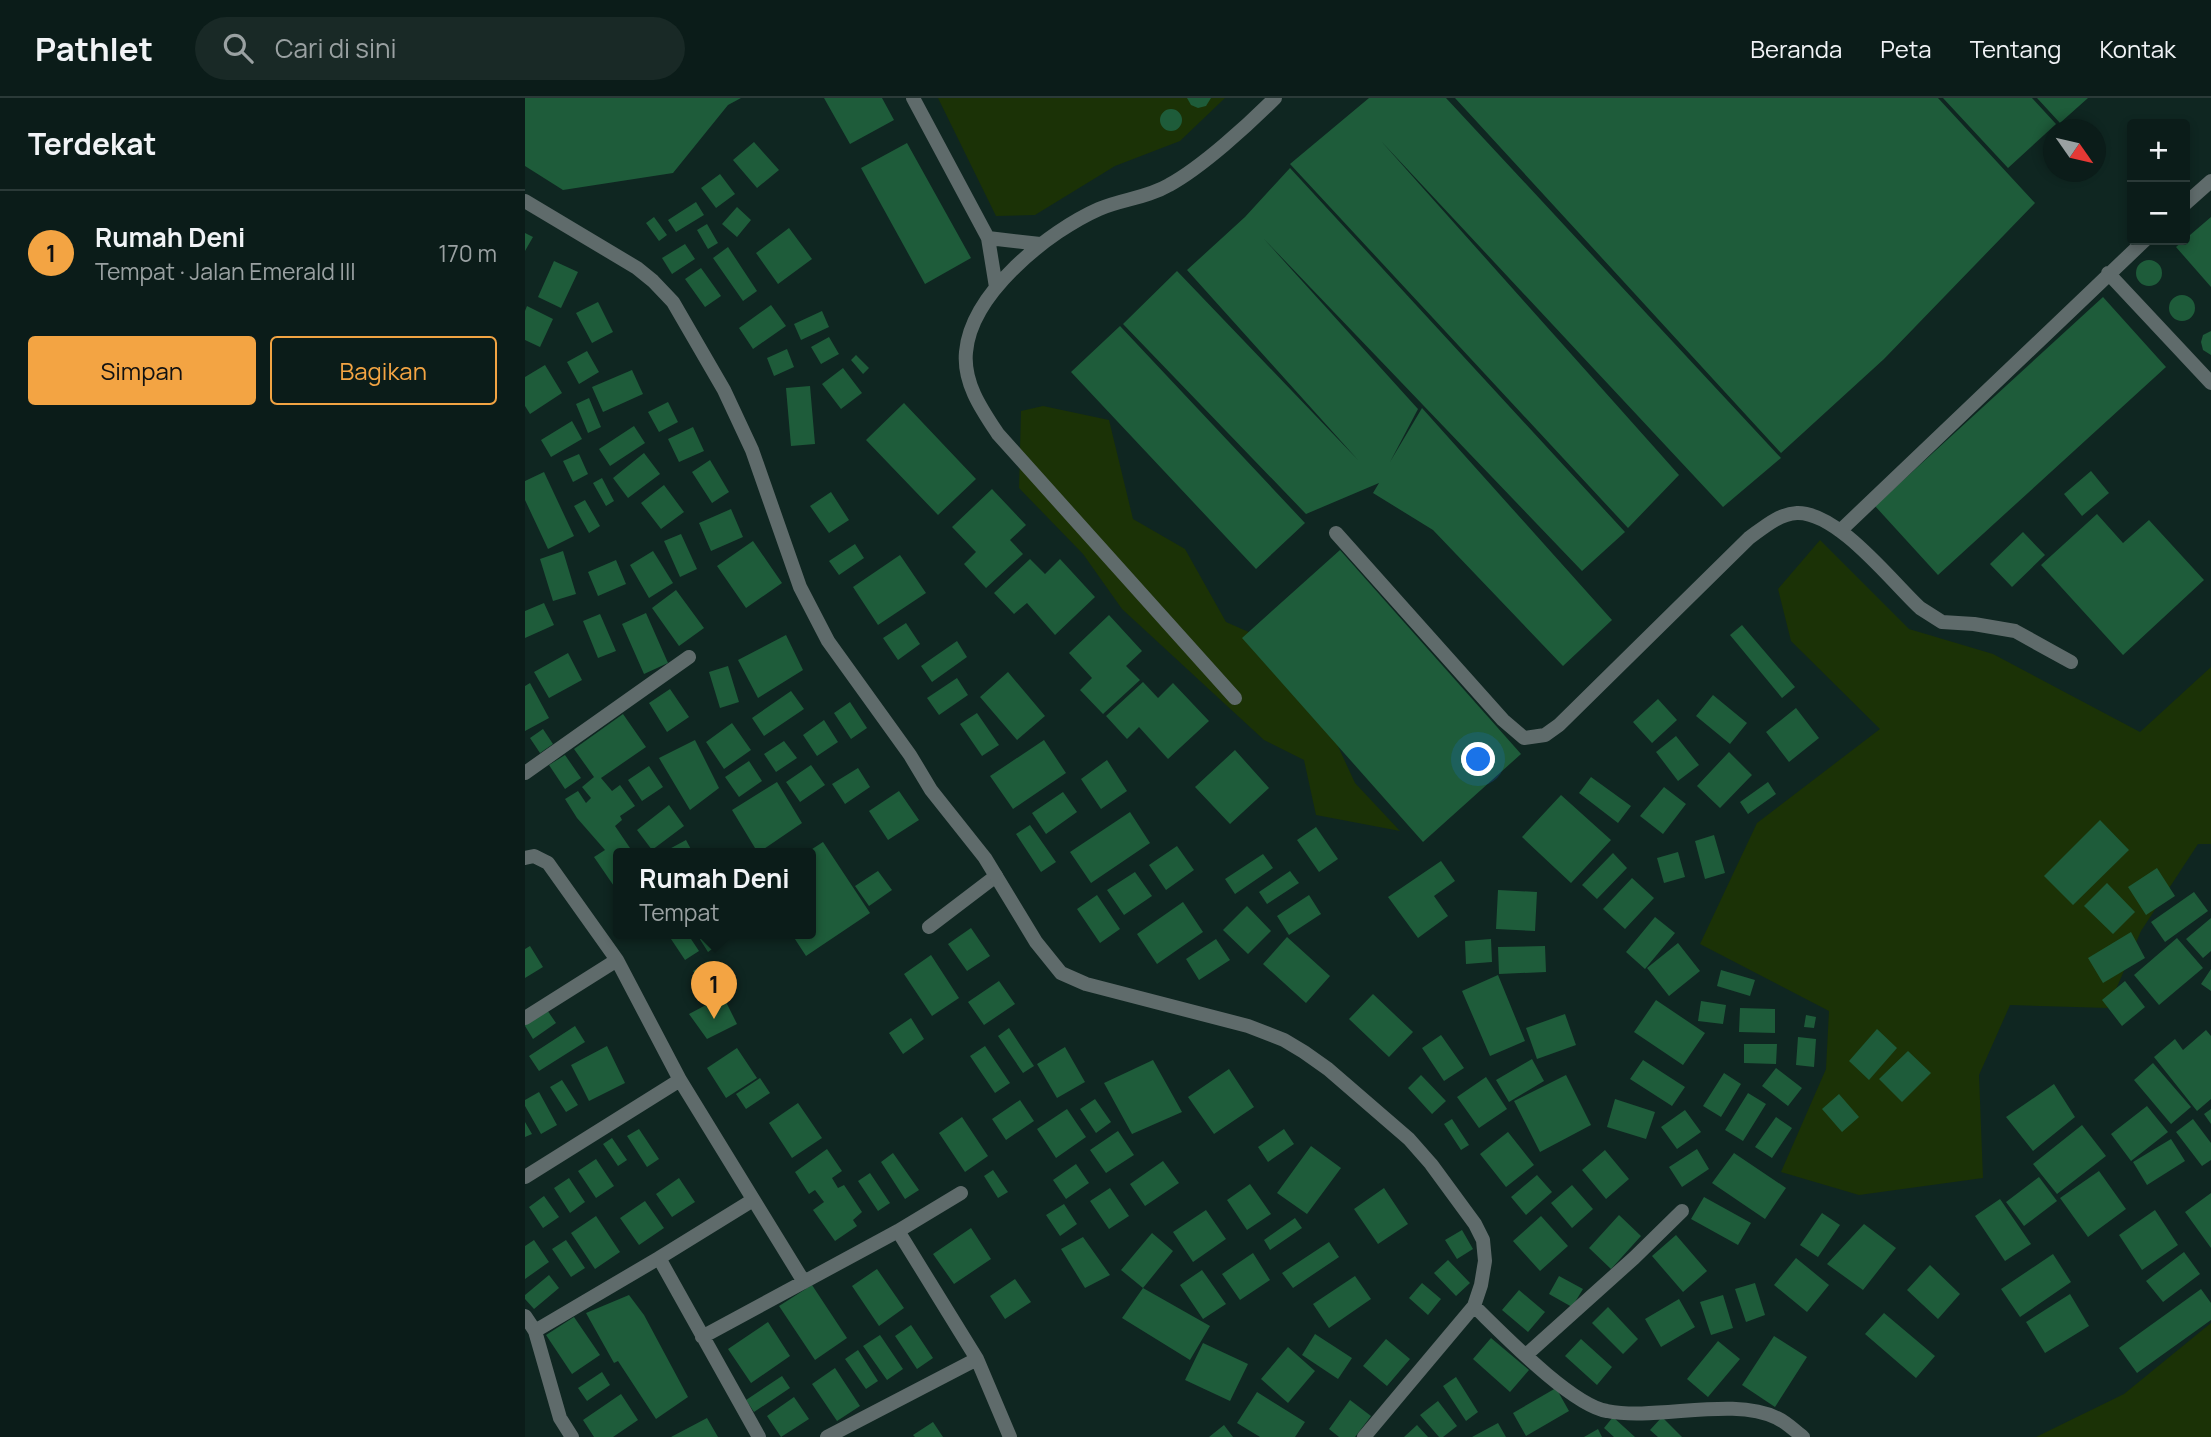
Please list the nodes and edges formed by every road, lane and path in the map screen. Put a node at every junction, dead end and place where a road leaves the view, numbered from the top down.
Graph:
1 (912, 98) edge
2 (1275, 98) edge
3 (2211, 181) edge
4 (2190, 200) edge
5 (525, 201) edge
6 (988, 238) junction
7 (1040, 244) junction
8 (2139, 245) edge
9 (2108, 273) junction
10 (996, 287) junction
11 (2211, 383) edge
12 (1840, 531) junction
13 (1336, 533) dead end
14 (689, 657) dead end
15 (2071, 662) dead end
16 (1235, 698) dead end
17 (525, 773) edge
18 (525, 858) edge
19 (996, 876) junction
20 (929, 927) dead end
21 (617, 960) junction
22 (525, 1018) edge
23 (680, 1080) junction
24 (525, 1177) edge
25 (961, 1193) dead end
26 (753, 1200) junction
27 (1682, 1211) dead end
28 (898, 1231) junction
29 (659, 1258) junction
30 (804, 1282) junction
31 (1474, 1306) junction
32 (525, 1315) edge
33 (535, 1331) junction
34 (702, 1337) junction
35 (1526, 1355) junction
36 (977, 1359) junction
37 (572, 1437) edge
38 (759, 1437) edge
39 (827, 1437) edge
40 (1010, 1437) edge
41 (1364, 1437) edge
42 (1803, 1437) edge

1 - 6 street
2 - 7 street
3 - 4 street
5 - 19 street
6 - 7 street
6 - 10 street
7 - 10 street
8 - 9 street
9 - 11 street
9 - 12 street
10 - 16 street
12 - 13 street
12 - 15 street
14 - 17 street
18 - 21 street
19 - 20 street
19 - 31 street
21 - 22 street
21 - 23 street
23 - 24 street
23 - 26 street
25 - 28 street
26 - 29 street
26 - 30 street
27 - 35 street
28 - 30 street
28 - 36 street
29 - 33 street
29 - 34 street
30 - 34 street
31 - 35 street
31 - 41 street
32 - 33 street
33 - 37 street
34 - 38 street
35 - 42 street
36 - 39 street
36 - 40 street

